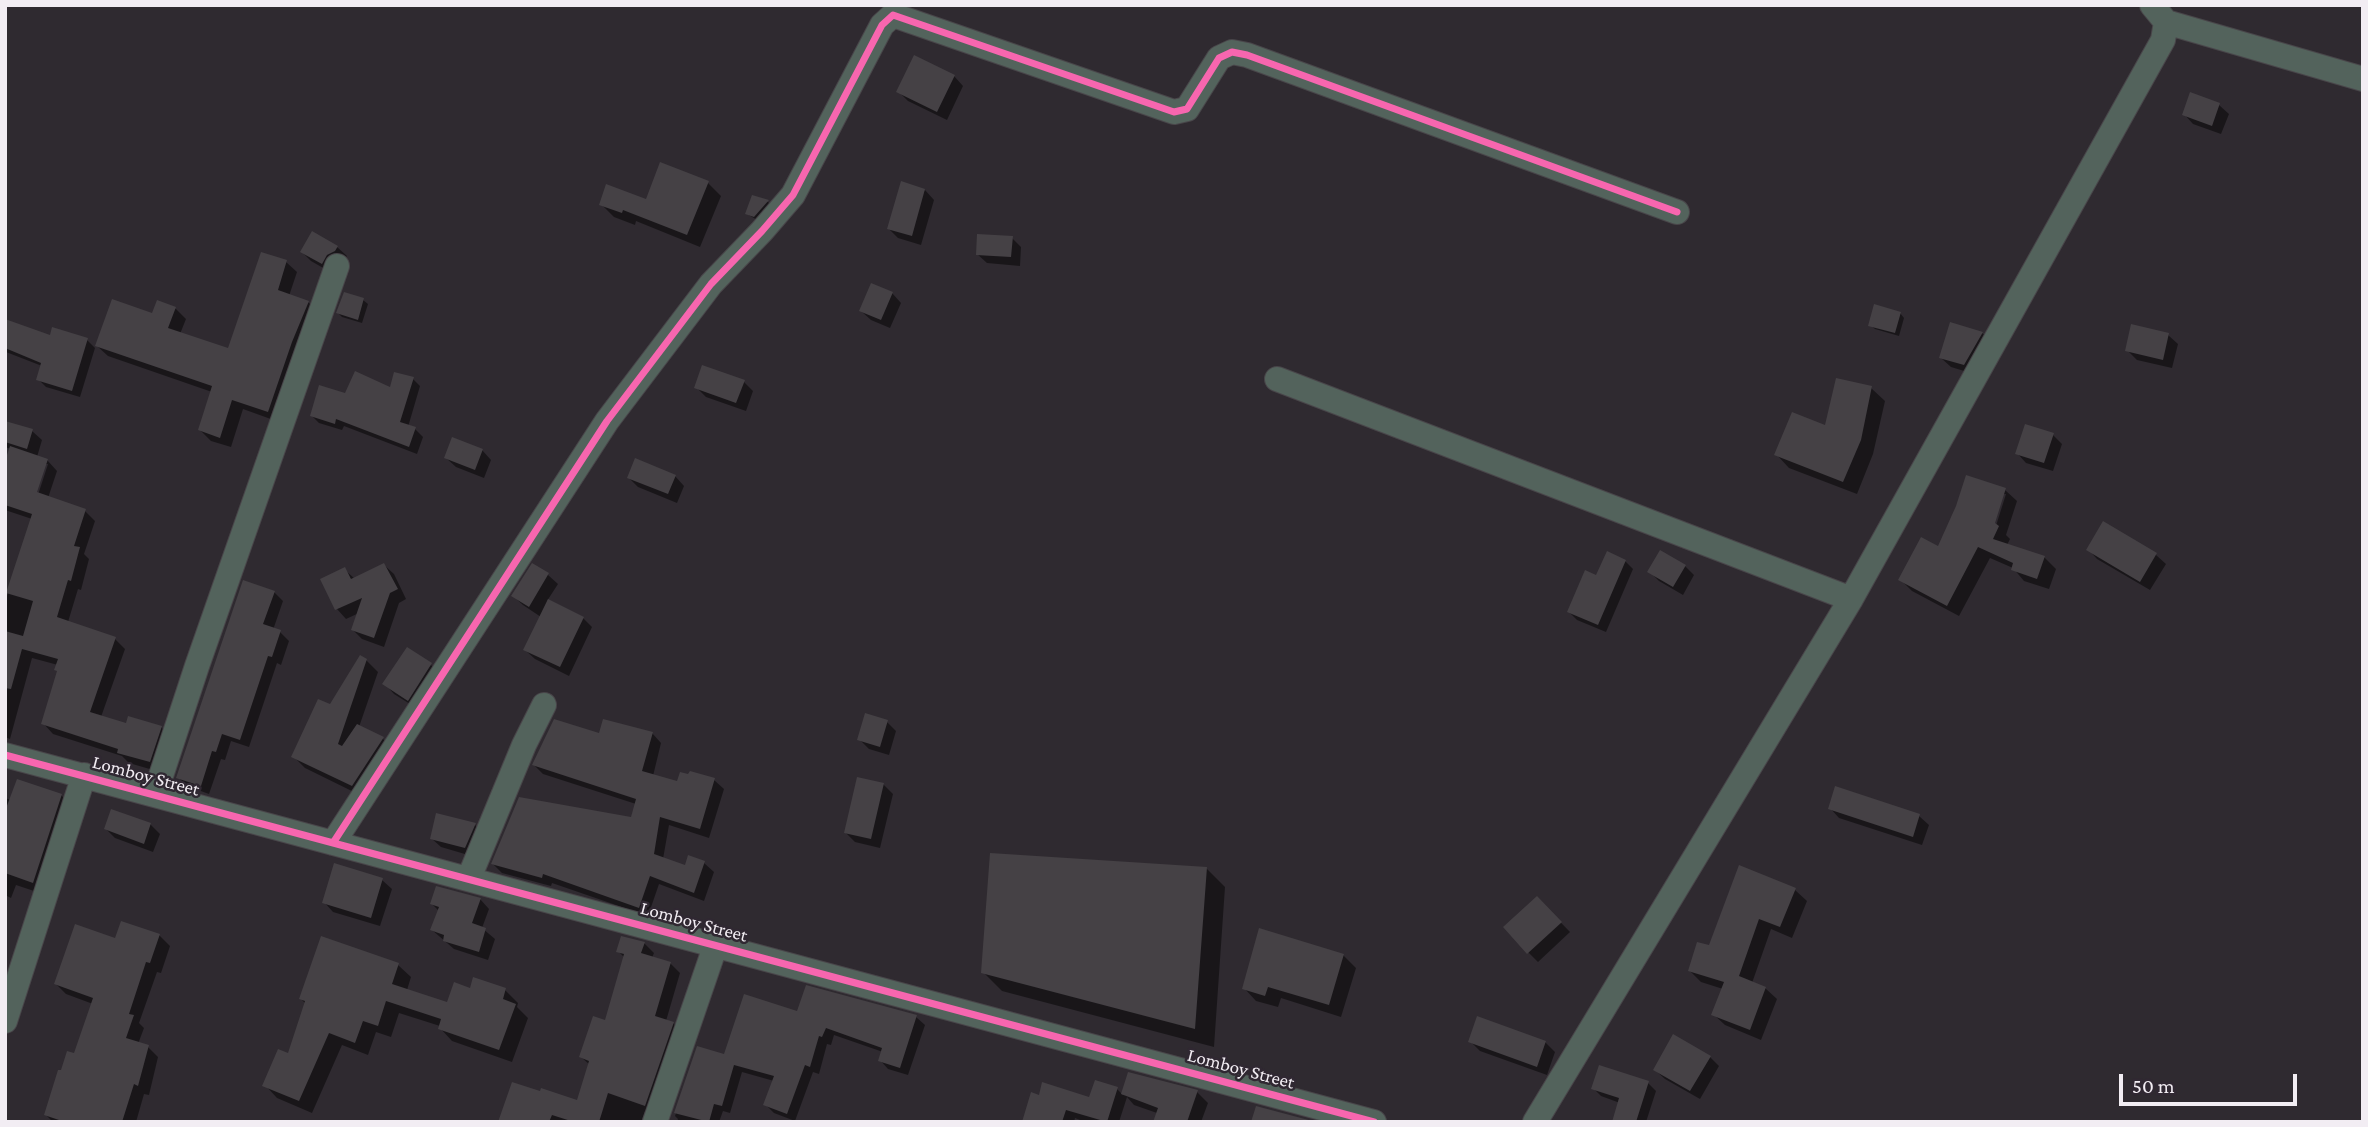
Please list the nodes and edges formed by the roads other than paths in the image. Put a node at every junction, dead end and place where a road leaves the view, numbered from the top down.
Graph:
1 (2159, 14) edge
2 (2363, 79) edge
3 (1677, 212) dead end
4 (337, 266) dead end
5 (1276, 379) dead end
6 (1851, 599) junction
7 (544, 705) dead end
8 (5, 755) edge
9 (84, 775) junction
10 (155, 794) junction
11 (333, 843) junction
12 (469, 878) junction
13 (716, 944) junction
14 (5, 1021) edge
15 (655, 1122) edge
16 (1374, 1122) edge
17 (1535, 1122) edge

1 - 2 street
1 - 6 street
3 - 11 street
4 - 10 street
5 - 6 street
6 - 17 street
7 - 12 street
8 - 9 street, Lomboy Street
9 - 10 street, Lomboy Street
9 - 14 street
10 - 11 street, Lomboy Street
11 - 12 street, Lomboy Street
12 - 13 street, Lomboy Street
13 - 15 street
13 - 16 street, Lomboy Street

